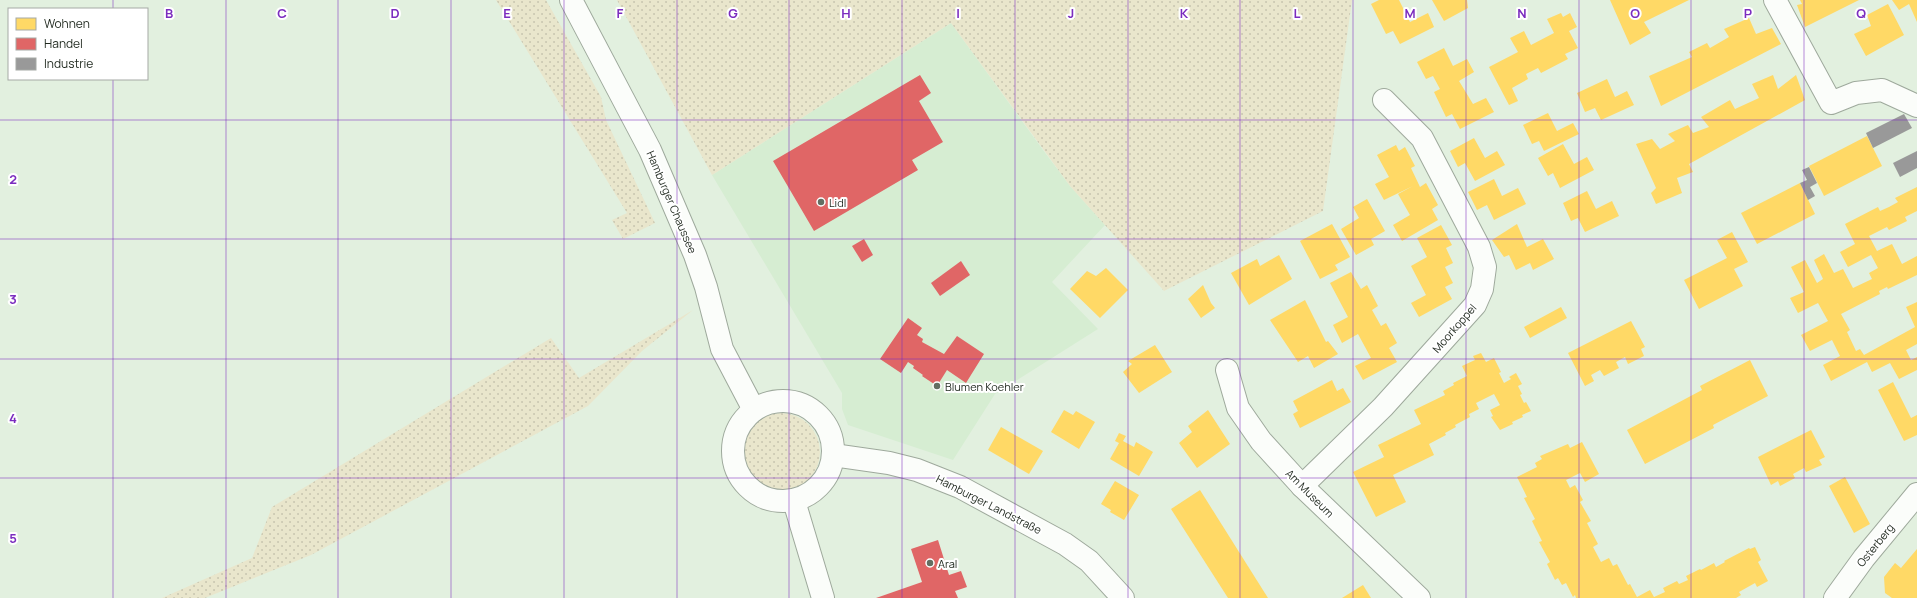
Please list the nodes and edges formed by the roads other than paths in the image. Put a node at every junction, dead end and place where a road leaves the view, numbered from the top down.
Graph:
1 (571, 0) edge
2 (1775, 0) edge
3 (1384, 100) dead end
4 (1917, 106) edge
5 (1227, 370) dead end
6 (754, 410) junction
7 (833, 455) junction
8 (1302, 486) junction
9 (1917, 494) edge
10 (794, 501) junction
11 (823, 598) edge
12 (1123, 598) edge
13 (1419, 598) edge
14 (1836, 598) edge

1 - 6 main road, Hamburger Chaussee
2 - 4 main road
3 - 8 main road, Moorkoppel
5 - 8 main road, Am Museum
6 - 7 main road
6 - 10 main road
7 - 10 main road
7 - 12 main road, Hamburger Landstraße
8 - 13 main road, Am Museum
9 - 14 main road, Osterberg
10 - 11 main road

